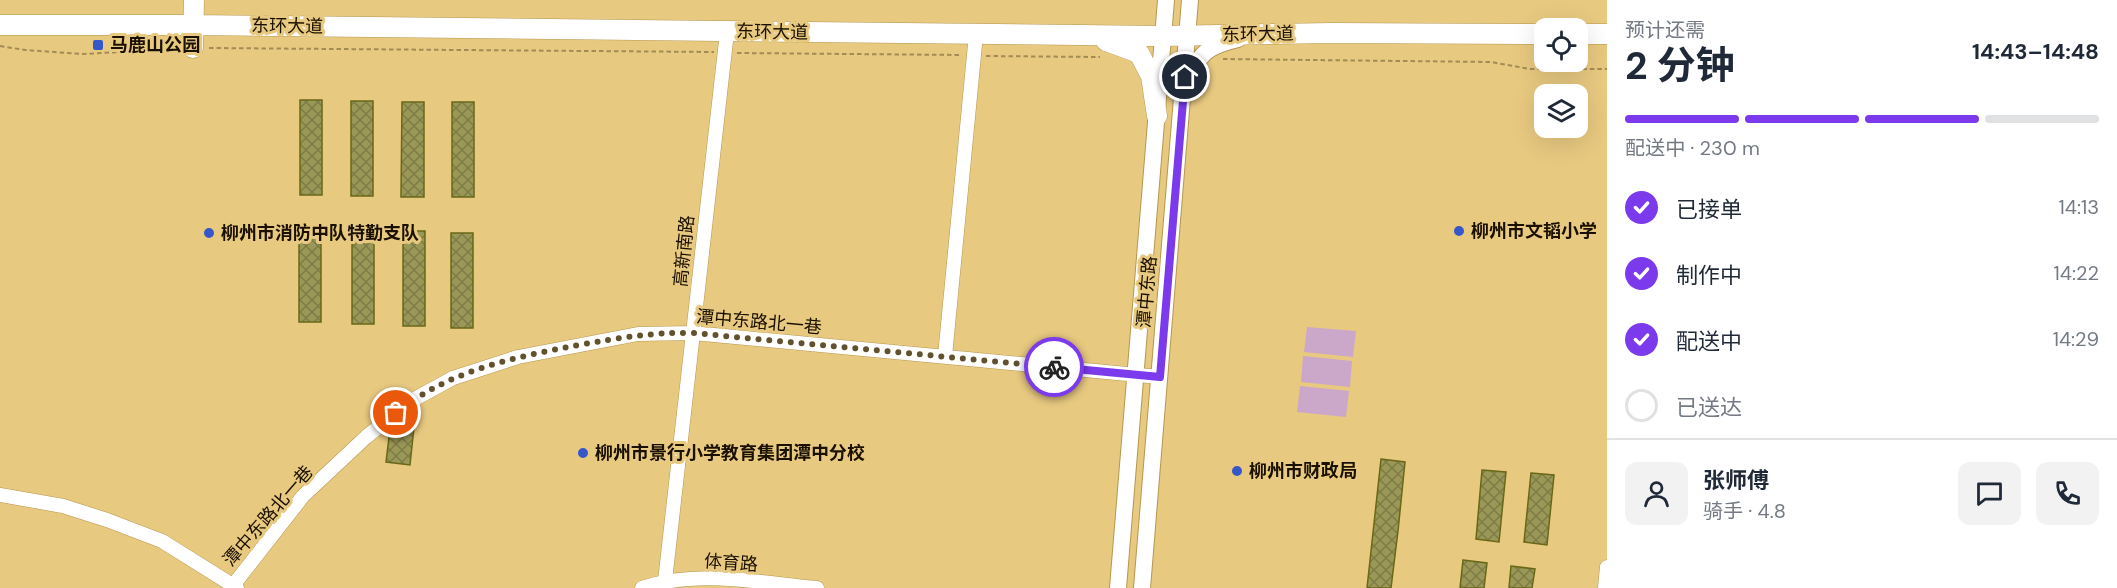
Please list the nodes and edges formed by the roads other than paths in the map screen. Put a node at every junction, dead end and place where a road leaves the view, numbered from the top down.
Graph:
1 (194, 0) edge
2 (1166, 0) edge
3 (1190, 0) edge
4 (0, 25) edge
5 (193, 25) junction
6 (727, 32) junction
7 (976, 34) junction
8 (1255, 34) junction
9 (1534, 34) edge
10 (1588, 34) edge
11 (1607, 34) edge
12 (1077, 35) junction
13 (1188, 35) junction
14 (1163, 36) junction
15 (193, 48) road end
16 (1181, 114) junction
17 (1157, 116) junction
18 (693, 333) junction
19 (945, 356) junction
20 (1136, 375) junction
21 (1160, 377) junction
22 (0, 495) edge
23 (1607, 567) edge
24 (665, 581) junction
25 (736, 584) edge
26 (233, 587) edge
27 (642, 588) edge
28 (817, 588) edge
29 (1118, 588) edge
30 (1142, 588) edge
31 (1605, 588) edge

1 - 5 highway
2 - 14 main road, 潭中东路
3 - 13 main road, 潭中东路
4 - 5 highway, 东环大道
5 - 6 highway, 东环大道
5 - 15 highway
6 - 7 highway, 东环大道
6 - 18 street, 高新南路
7 - 12 highway, 东环大道
7 - 19 street
8 - 9 highway, 东环大道
8 - 13 highway, 东环大道
8 - 16 main road
10 - 11 highway
12 - 14 highway, 东环大道
12 - 17 highway
13 - 14 highway, 东环大道
13 - 16 main road, 潭中东路
14 - 17 main road, 潭中东路
16 - 21 main road, 潭中东路
17 - 20 main road, 潭中东路
18 - 19 street, 潭中东路北一巷
18 - 24 street, 高新南路
18 - 26 street, 潭中东路北一巷
19 - 20 street, 潭中东路北一巷
20 - 21 street, 潭中东路北一巷
20 - 29 main road, 潭中东路
21 - 30 main road, 潭中东路
22 - 26 street
23 - 31 street
24 - 25 street, 体育路
24 - 27 street, 体育路
25 - 28 street, 体育路

